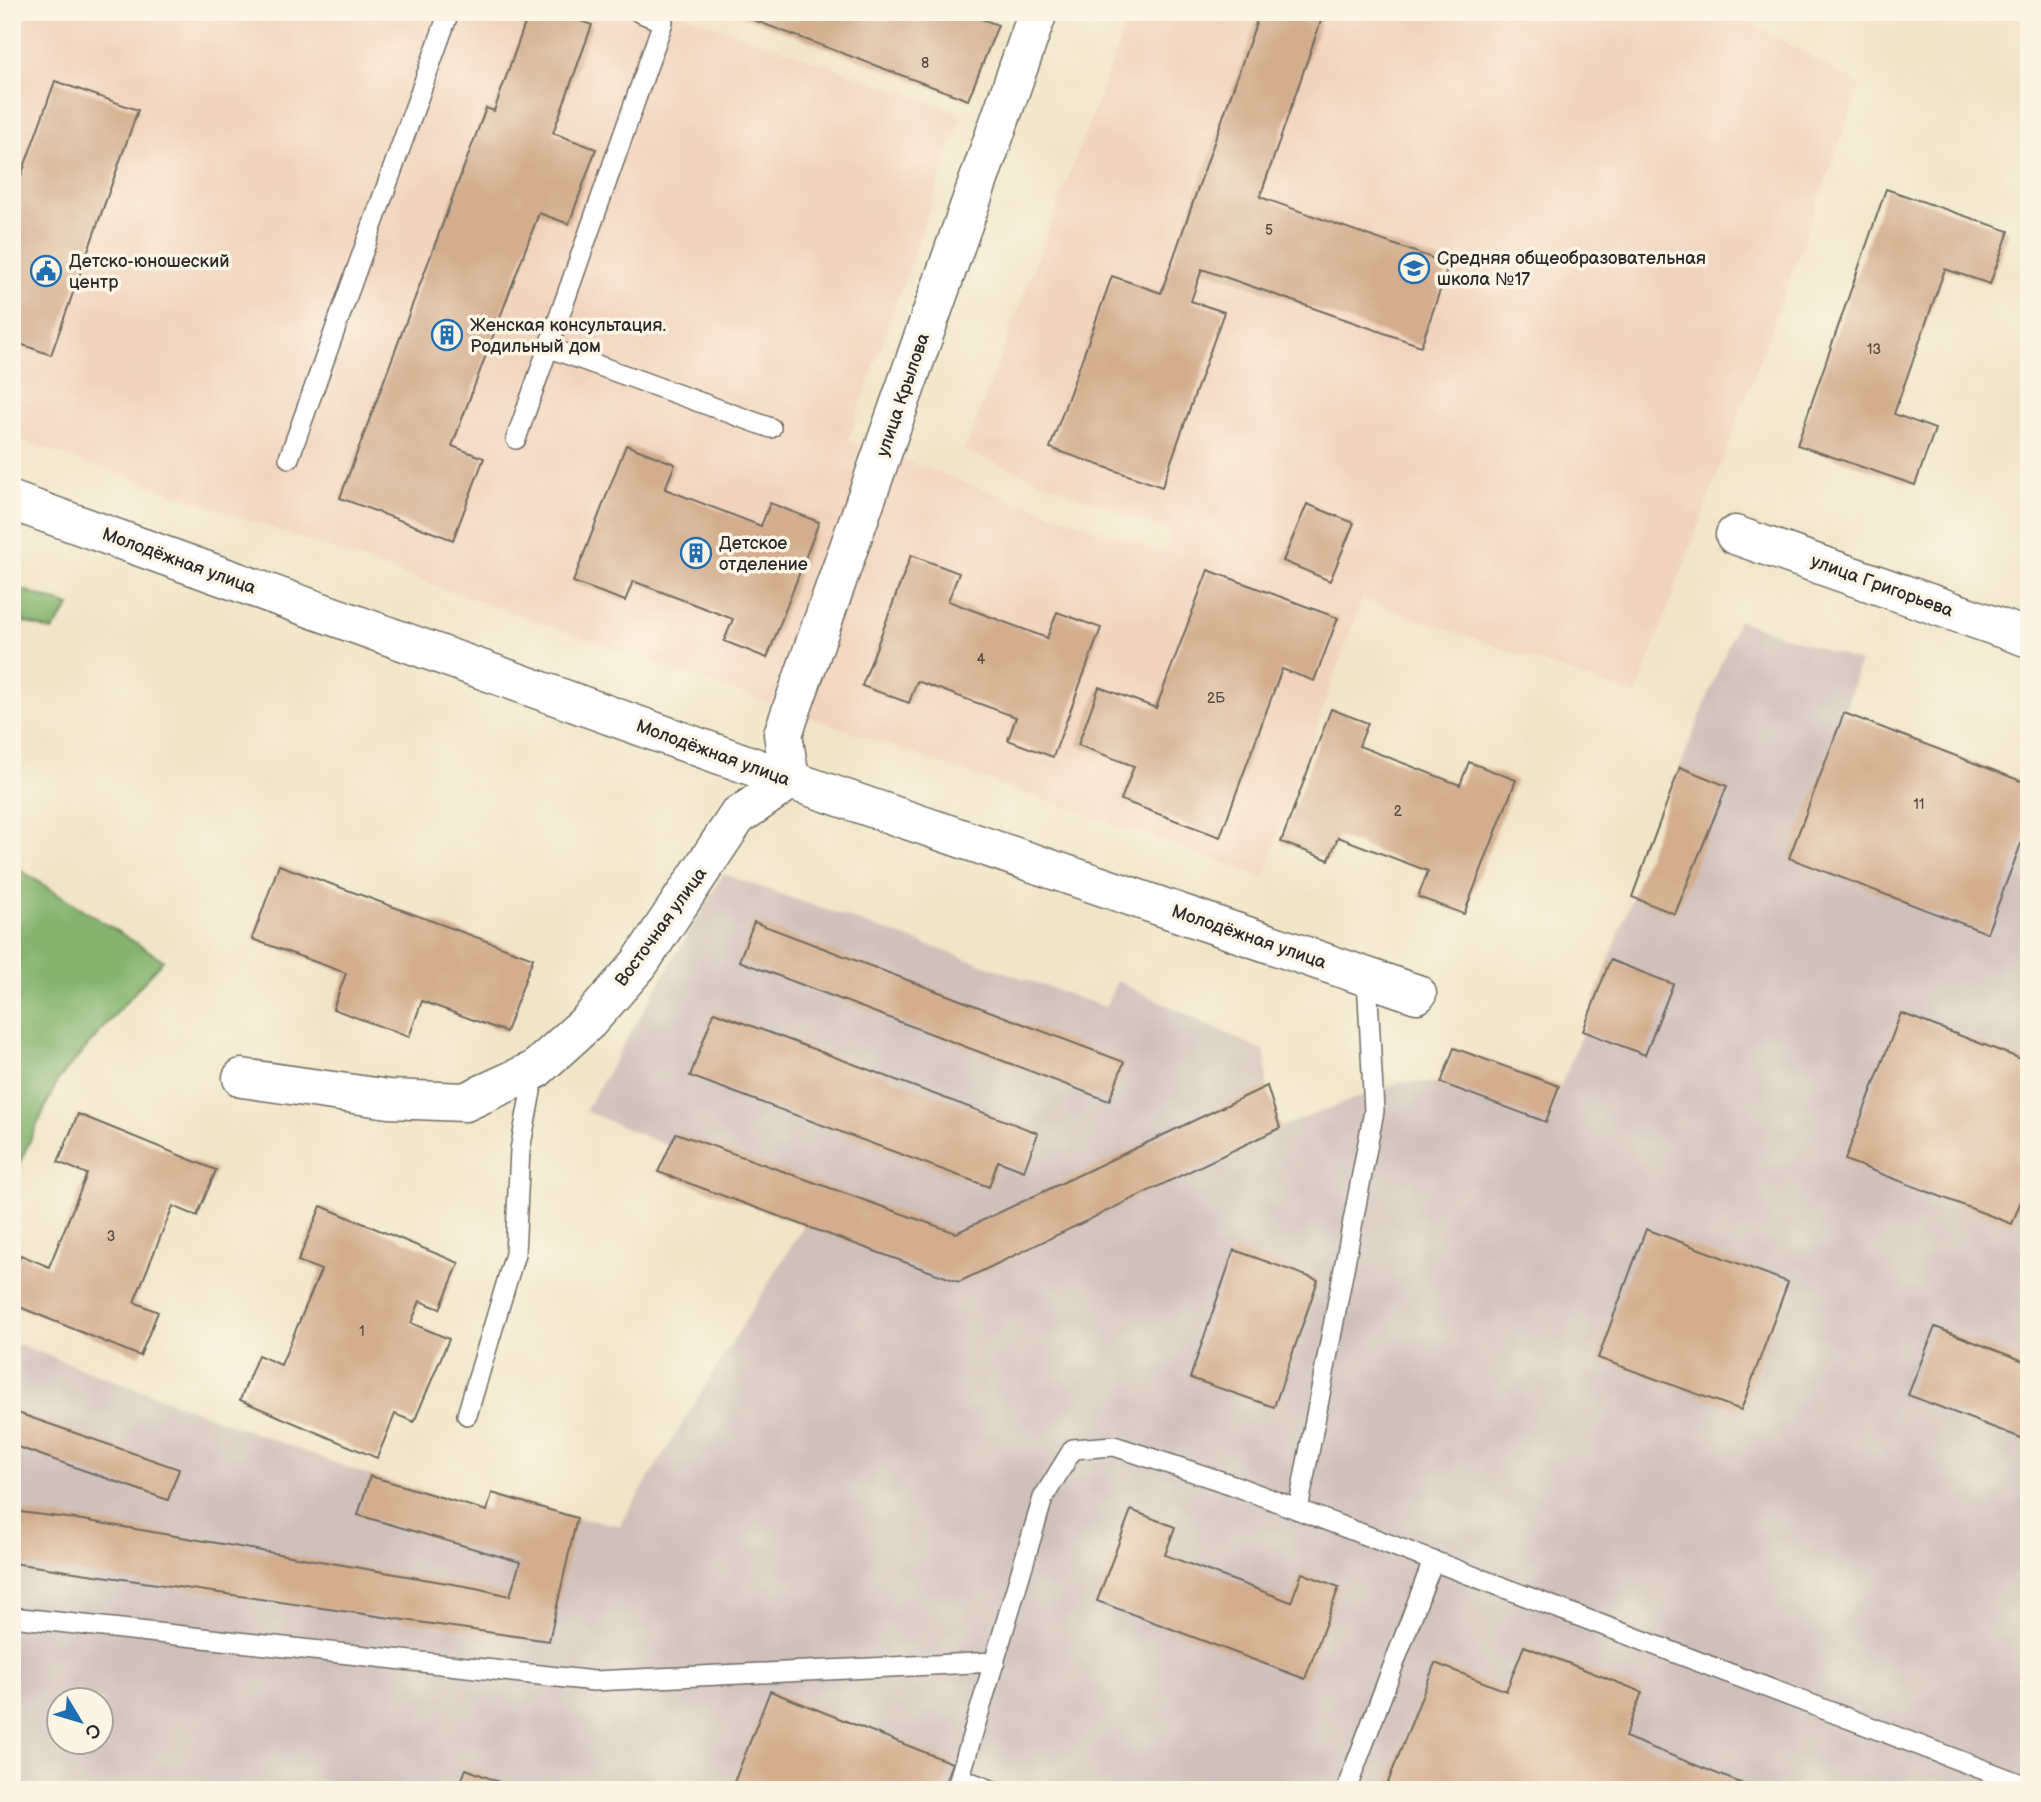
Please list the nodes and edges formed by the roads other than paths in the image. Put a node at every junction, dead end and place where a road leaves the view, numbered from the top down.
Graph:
1 (449, 12) edge
2 (639, 12) edge
3 (1038, 12) edge
4 (547, 347) junction
5 (771, 428) dead end
6 (516, 439) dead end
7 (289, 458) dead end
8 (12, 501) edge
9 (1735, 534) dead end
10 (2029, 638) edge
11 (790, 780) junction
12 (1367, 977) junction
13 (1417, 994) dead end
14 (535, 1070) junction
15 (242, 1078) dead end
16 (467, 1415) dead end
17 (1298, 1510) junction
18 (1433, 1561) junction
19 (12, 1617) edge
20 (995, 1662) junction
21 (958, 1784) edge
22 (2029, 1787) edge
23 (991, 1790) edge
24 (1346, 1790) edge

1 - 7 lane
2 - 4 lane
3 - 11 street, улица Крылова
4 - 5 lane
4 - 6 lane
8 - 11 street, Молодёжная улица
9 - 10 street, улица Григорьева
11 - 12 street, Молодёжная улица
11 - 14 street, Восточная улица
12 - 13 street, Молодёжная улица
12 - 17 lane
14 - 15 street, Восточная улица
14 - 16 lane
17 - 18 lane
17 - 20 lane
18 - 22 lane
18 - 24 lane
19 - 20 lane
20 - 21 lane
21 - 23 lane

